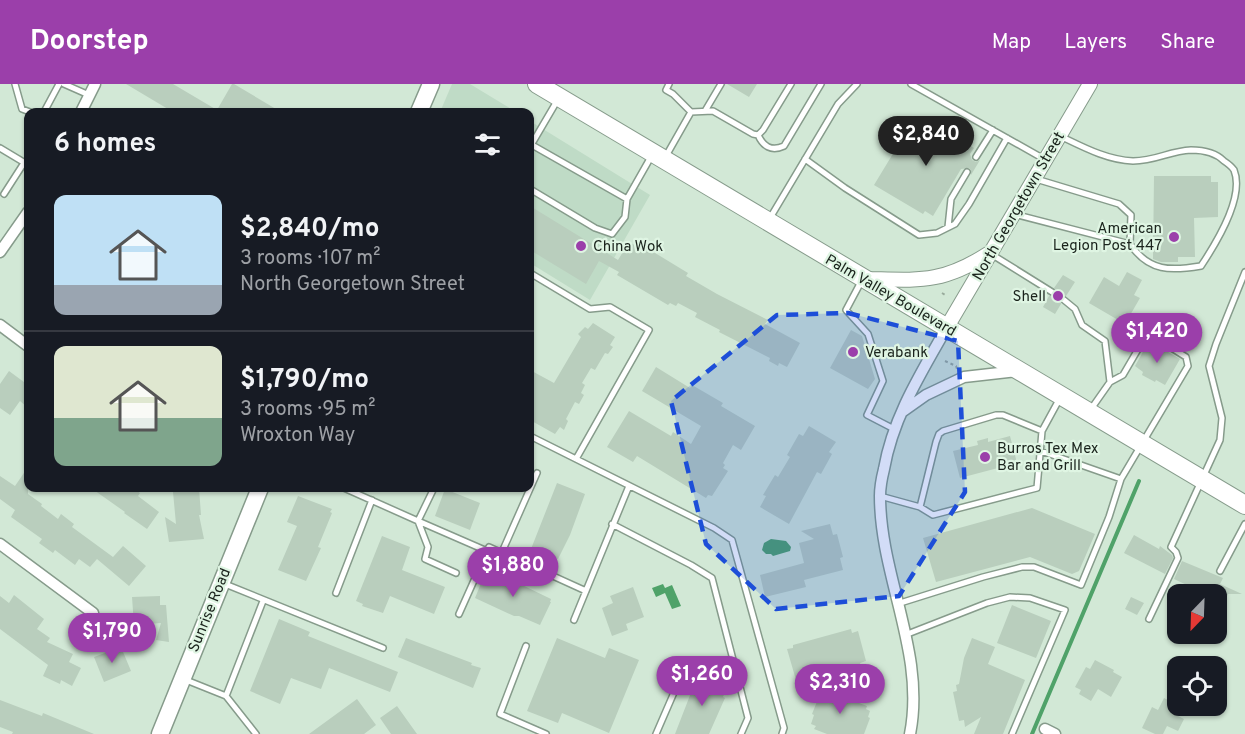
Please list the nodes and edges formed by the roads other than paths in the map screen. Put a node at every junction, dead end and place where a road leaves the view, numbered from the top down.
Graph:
1 (15, 84) edge
2 (59, 84) edge
3 (64, 84) edge
4 (95, 84) edge
5 (430, 84) edge
6 (669, 84) edge
7 (721, 84) edge
8 (791, 84) edge
9 (821, 84) edge
10 (857, 84) edge
11 (911, 84) edge
12 (1090, 84) edge
13 (551, 90) edge
14 (89, 95) junction
15 (47, 108) edge
16 (83, 108) edge
17 (421, 108) edge
18 (24, 110) edge
19 (705, 111) junction
20 (691, 112) junction
21 (993, 130) junction
22 (758, 135) junction
23 (1059, 135) junction
24 (534, 138) edge
25 (1007, 138) junction
26 (0, 148) edge
27 (534, 148) edge
28 (658, 157) junction
29 (976, 157) dead end
30 (805, 159) junction
31 (1044, 159) junction
32 (24, 162) edge
33 (24, 168) edge
34 (967, 172) dead end
35 (1033, 178) junction
36 (534, 191) edge
37 (4, 194) dead end
38 (627, 199) junction
39 (1013, 214) junction
40 (24, 218) edge
41 (767, 222) junction
42 (948, 227) junction
43 (1130, 244) junction
44 (0, 252) edge
45 (990, 253) junction
46 (1245, 272) edge
47 (534, 275) edge
48 (863, 279) junction
49 (1052, 292) dead end
50 (1064, 300) dead end
51 (0, 325) edge
52 (946, 327) junction
53 (24, 343) edge
54 (1019, 371) junction
55 (1110, 382) junction
56 (1061, 396) junction
57 (1089, 412) junction
58 (899, 414) junction
59 (894, 429) junction
60 (1042, 431) junction
61 (534, 438) edge
62 (1142, 444) junction
63 (1041, 451) junction
64 (576, 459) junction
65 (537, 473) dead end
66 (1121, 479) junction
67 (534, 480) edge
68 (1201, 480) junction
69 (629, 486) junction
70 (258, 492) edge
71 (353, 492) edge
72 (432, 492) edge
73 (529, 492) edge
74 (880, 496) junction
75 (372, 500) junction
76 (1245, 505) edge
77 (920, 507) junction
78 (418, 521) junction
79 (612, 524) junction
80 (1245, 524) edge
81 (0, 544) edge
82 (487, 551) junction
83 (502, 552) junction
84 (1220, 571) dead end
85 (456, 573) dead end
86 (220, 582) junction
87 (586, 591) junction
88 (336, 593) dead end
89 (263, 601) junction
90 (897, 604) junction
91 (93, 613) dead end
92 (459, 614) dead end
93 (1149, 619) dead end
94 (574, 620) dead end
95 (905, 635) junction
96 (526, 646) dead end
97 (382, 648) dead end
98 (182, 679) junction
99 (679, 681) dead end
100 (226, 696) junction
101 (160, 734) edge
102 (256, 734) edge
103 (546, 734) edge
104 (656, 734) edge
105 (741, 734) edge
106 (782, 734) edge
107 (910, 734) edge
108 (1012, 734) edge

1 - 18 lane
2 - 15 lane
3 - 14 lane
4 - 14 street
5 - 17 main road
6 - 20 lane
7 - 19 lane
8 - 22 lane
9 - 22 lane
10 - 30 lane
11 - 21 lane
12 - 23 street, North Georgetown Street
13 - 24 lane
13 - 28 highway, Palm Valley Boulevard
14 - 16 street
19 - 20 lane
19 - 22 lane
20 - 28 lane
21 - 25 lane
21 - 29 lane
23 - 31 street, North Georgetown Street
23 - 43 lane
25 - 31 lane
25 - 42 lane
26 - 32 lane
27 - 38 lane
28 - 38 lane
28 - 41 highway, Palm Valley Boulevard
30 - 41 lane
30 - 42 lane
31 - 35 street, North Georgetown Street
33 - 37 lane
34 - 42 lane
35 - 39 street, North Georgetown Street
35 - 43 lane
36 - 38 lane
39 - 43 lane
39 - 45 street, North Georgetown Street
40 - 44 street
41 - 48 highway, Palm Valley Boulevard
45 - 48 street
45 - 49 lane
45 - 52 street, North Georgetown Street
46 - 68 lane
47 - 64 lane
48 - 52 highway, Palm Valley Boulevard
48 - 59 lane
50 - 55 lane
51 - 53 street
52 - 54 highway, Palm Valley Boulevard
52 - 58 street
54 - 56 highway, Palm Valley Boulevard
54 - 58 street
55 - 57 lane
55 - 62 lane
56 - 57 highway, Palm Valley Boulevard
56 - 60 lane
57 - 62 highway, Palm Valley Boulevard
58 - 59 street
59 - 74 street
60 - 63 lane
60 - 77 lane
61 - 64 lane
62 - 66 lane
62 - 68 highway, Palm Valley Boulevard
63 - 66 lane
63 - 77 lane
64 - 69 lane
65 - 67 lane
66 - 90 lane
68 - 76 highway, Palm Valley Boulevard
68 - 93 lane
69 - 79 lane
69 - 106 lane
70 - 86 main road, Sunrise Road
71 - 75 lane
72 - 78 lane
73 - 83 lane
74 - 77 lane
74 - 90 street
75 - 78 lane
75 - 88 lane
78 - 82 lane
78 - 85 lane
79 - 87 lane
79 - 105 lane
80 - 84 lane
81 - 91 street
82 - 83 lane
82 - 92 lane
83 - 87 lane
86 - 89 lane
86 - 98 main road, Sunrise Road
87 - 94 lane
89 - 97 lane
89 - 100 lane
90 - 95 street
95 - 107 street
95 - 108 lane
96 - 103 lane
98 - 100 lane
98 - 101 main road, Sunrise Road
99 - 104 lane
100 - 102 lane

